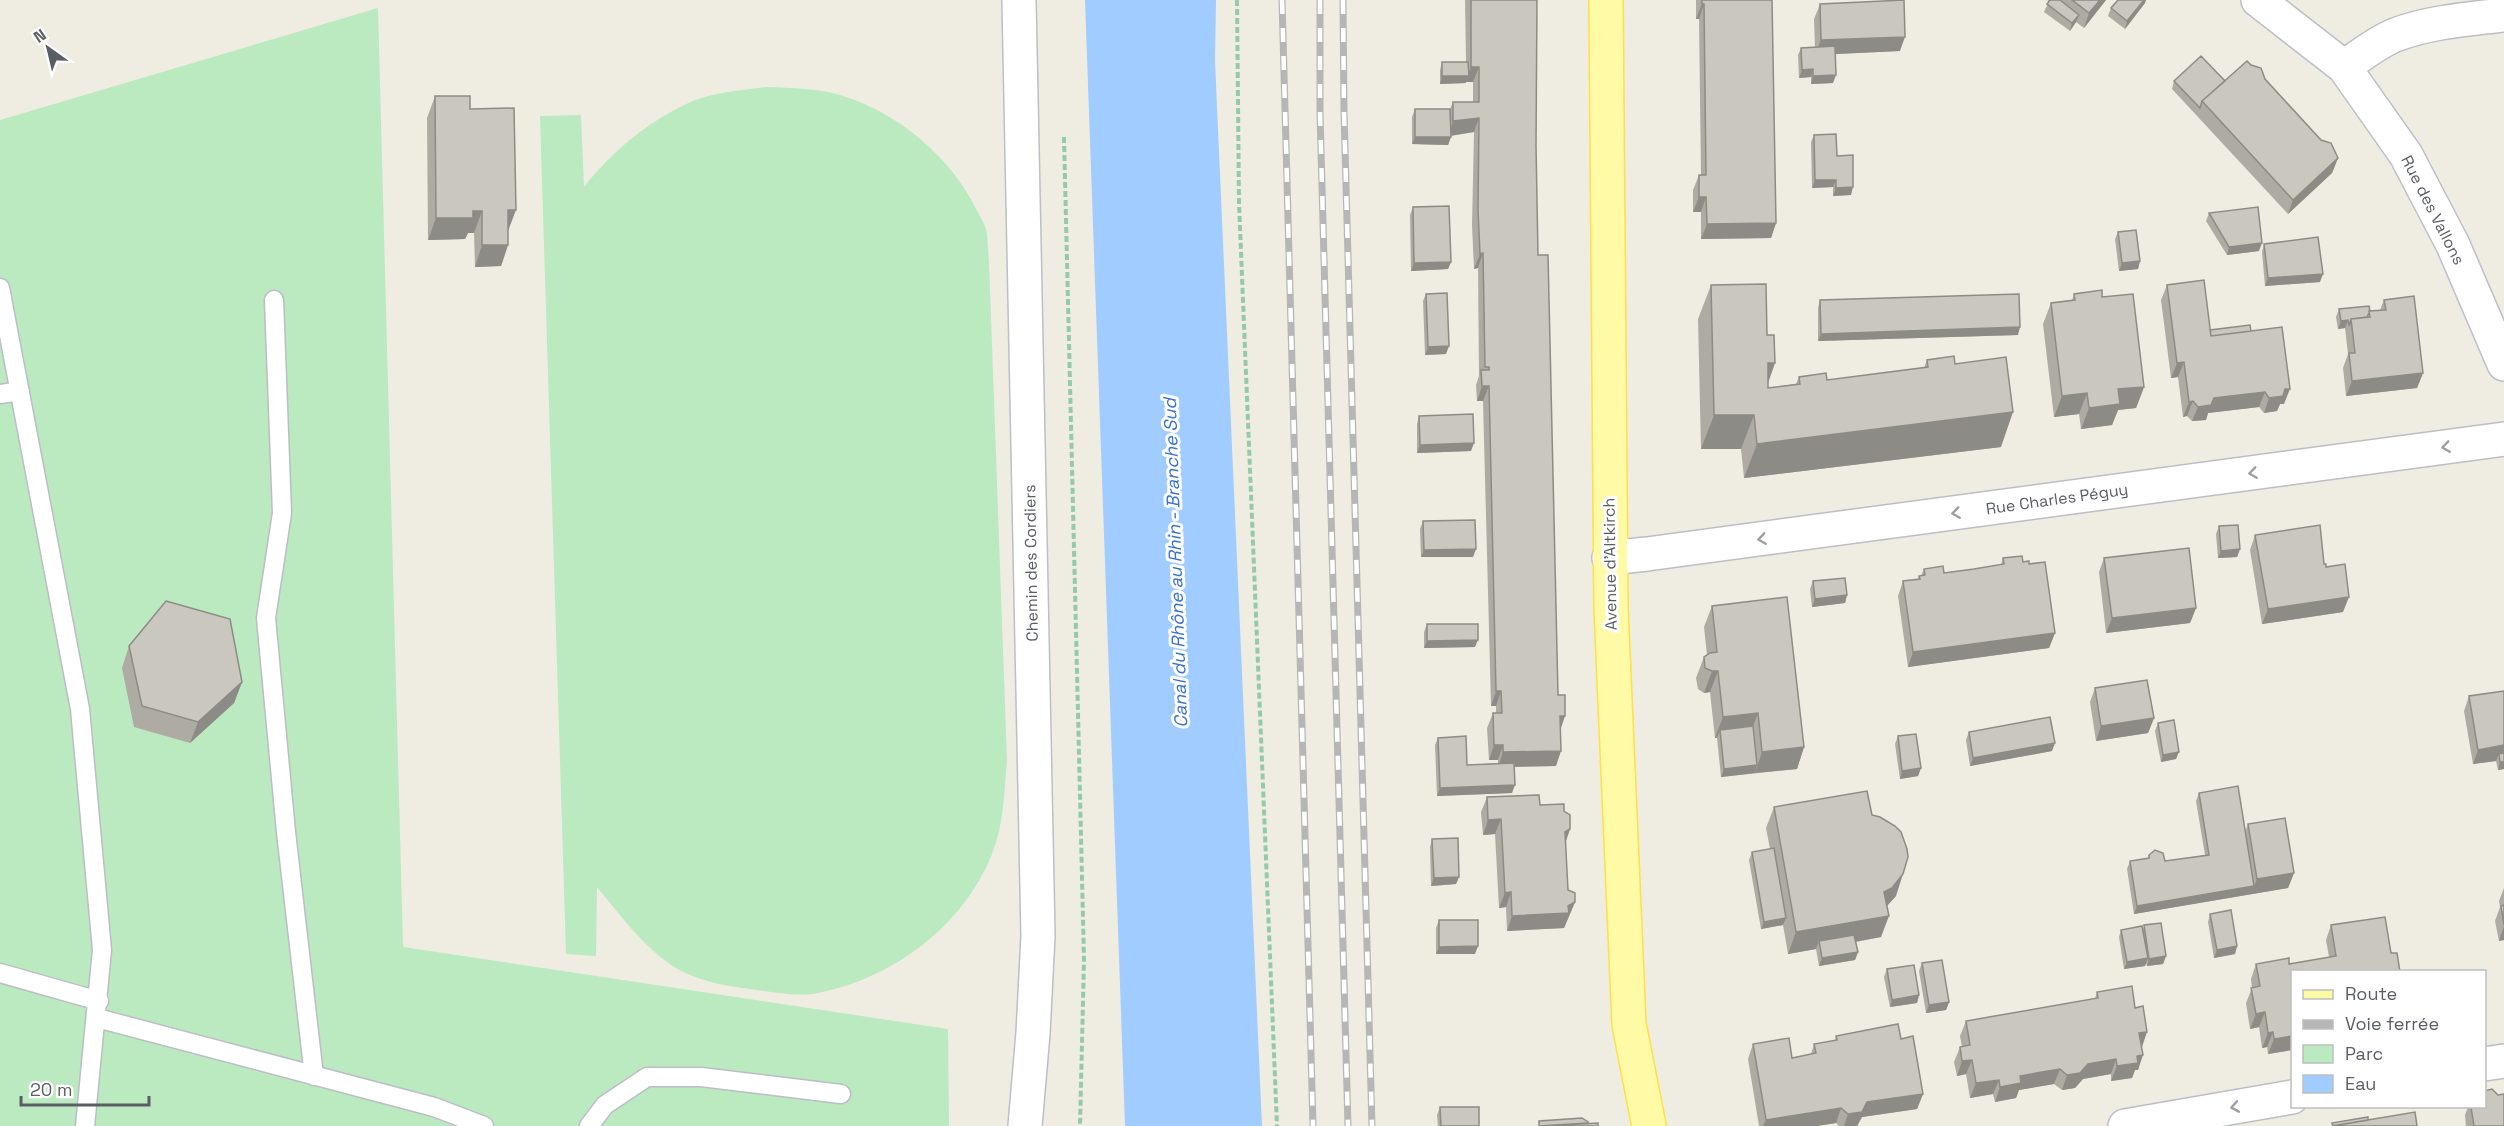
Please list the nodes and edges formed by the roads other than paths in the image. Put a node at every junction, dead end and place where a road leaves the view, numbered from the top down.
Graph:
1 (1019, 0) edge
2 (1606, 0) edge
3 (2258, 0) edge
4 (2456, 10) edge
5 (2504, 15) edge
6 (2344, 67) junction
7 (0, 288) edge
8 (274, 300) dead end
9 (2504, 364) edge
10 (20, 391) junction
11 (0, 394) edge
12 (2504, 439) edge
13 (1609, 558) junction
14 (0, 973) edge
15 (98, 1010) junction
16 (2504, 1061) edge
17 (2486, 1065) edge
18 (314, 1076) junction
19 (841, 1094) dead end
20 (2291, 1097) edge
21 (85, 1126) edge
22 (484, 1126) edge
23 (589, 1126) edge
24 (1025, 1126) edge
25 (1650, 1126) edge
26 (2124, 1126) edge

1 - 24 street, Chemin des Cordiers
2 - 13 main road, Avenue d'Altkirch
3 - 6 street, Rue des Vallons
4 - 5 street
4 - 6 street
6 - 9 street, Rue des Vallons
7 - 10 lane
8 - 18 lane
10 - 11 lane
10 - 15 lane
12 -> 13 street, Rue Charles Péguy
13 - 25 main road, Avenue d'Altkirch
14 - 15 lane
15 - 18 lane
15 - 21 lane
16 - 17 street
18 - 22 lane
19 - 23 lane
20 -> 26 street

